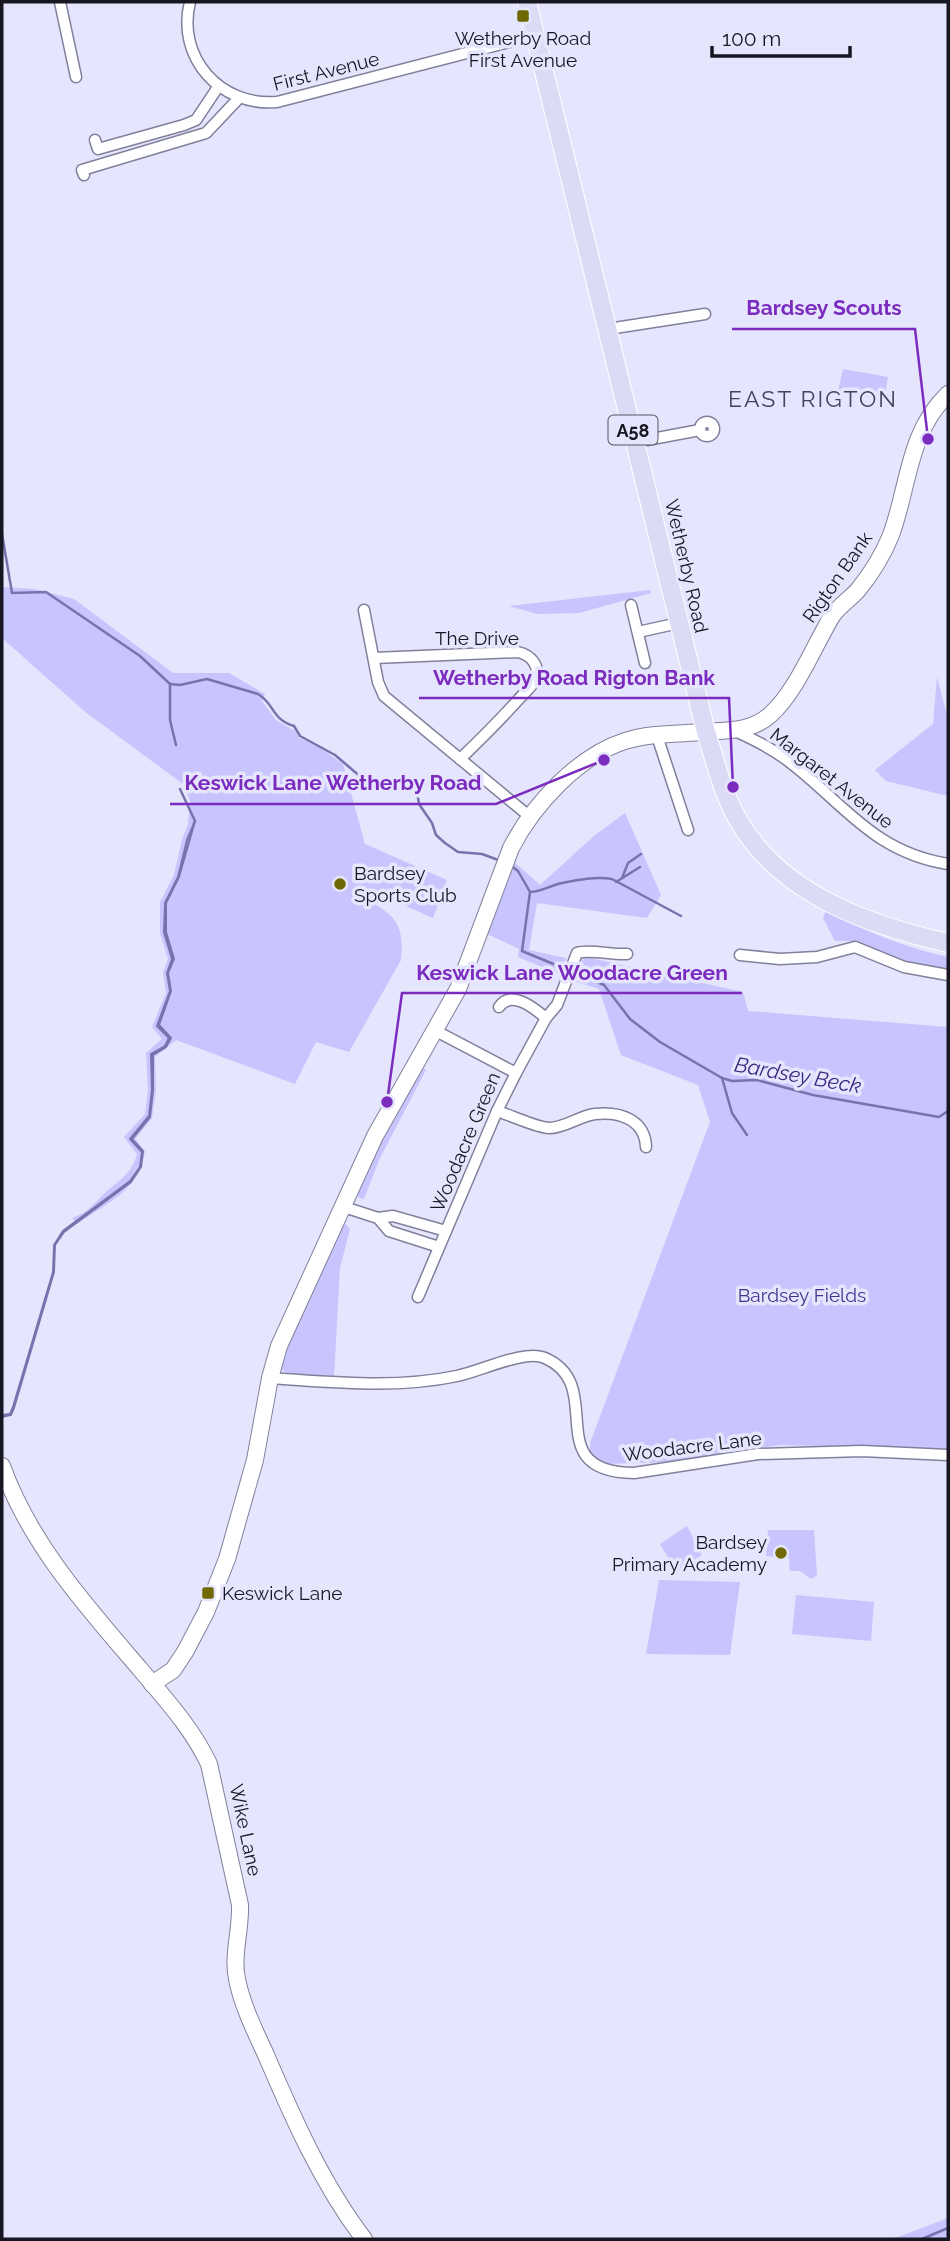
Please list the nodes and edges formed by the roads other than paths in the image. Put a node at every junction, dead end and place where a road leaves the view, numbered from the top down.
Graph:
1 (60, 2) edge
2 (190, 2) edge
3 (527, 2) edge
4 (536, 35) junction
5 (76, 77) dead end
6 (218, 87) junction
7 (239, 98) junction
8 (95, 140) dead end
9 (84, 175) dead end
10 (705, 314) dead end
11 (608, 329) junction
12 (948, 394) edge
13 (700, 430) dead end
14 (636, 442) junction
15 (631, 605) dead end
16 (364, 610) dead end
17 (678, 623) junction
18 (638, 632) junction
19 (374, 658) junction
20 (645, 663) dead end
21 (735, 731) junction
22 (706, 732) junction
23 (657, 736) junction
24 (460, 759) junction
25 (530, 816) junction
26 (688, 830) dead end
27 (948, 864) edge
28 (948, 943) edge
29 (627, 954) dead end
30 (740, 955) dead end
31 (948, 975) edge
32 (499, 1007) dead end
33 (546, 1018) junction
34 (436, 1031) junction
35 (516, 1073) junction
36 (497, 1111) junction
37 (646, 1147) dead end
38 (344, 1207) junction
39 (378, 1218) junction
40 (446, 1231) junction
41 (439, 1247) junction
42 (418, 1297) dead end
43 (270, 1378) junction
44 (948, 1455) edge
45 (2, 1466) edge
46 (173, 1670) junction
47 (152, 1684) junction
48 (172, 1706) junction
49 (364, 2239) edge

1 - 5 street
2 - 6 street, First Avenue
3 - 4 main road, Wetherby Road / A58
4 - 7 street, First Avenue
4 - 11 main road, Wetherby Road / A58
6 - 7 street, First Avenue
6 - 8 street
7 - 9 street
10 - 11 street
11 - 14 main road, Wetherby Road / A58
12 - 21 street, Rigton Bank
13 - 14 street
14 - 17 main road, Wetherby Road / A58
15 - 18 street
16 - 19 street
17 - 18 street
17 - 22 main road, Wetherby Road / A58
18 - 20 street
19 - 24 street
19 - 24 street, The Drive
21 - 22 street, Rigton Bank
21 - 27 street, Margaret Avenue
22 - 23 street
22 - 28 main road, Wetherby Road / A58
23 - 25 street
23 - 26 street
24 - 25 street
25 - 34 street
29 - 33 street
30 - 31 street
32 - 33 street
33 - 35 street
34 - 35 street, Woodacre Green
34 - 38 street
35 - 36 street, Woodacre Green
36 - 37 street
36 - 40 street, Woodacre Green
38 - 39 street, Woodacre Green
38 - 43 street
39 - 40 street, Woodacre Green
39 - 41 street, Woodacre Green
40 - 41 street, Woodacre Green
41 - 42 street, Woodacre Green
43 - 44 street, Woodacre Lane
43 - 46 street
45 - 47 street, Wike Lane
46 - 47 street
46 - 48 street
47 - 48 street, Wike Lane
48 - 49 street, Wike Lane

